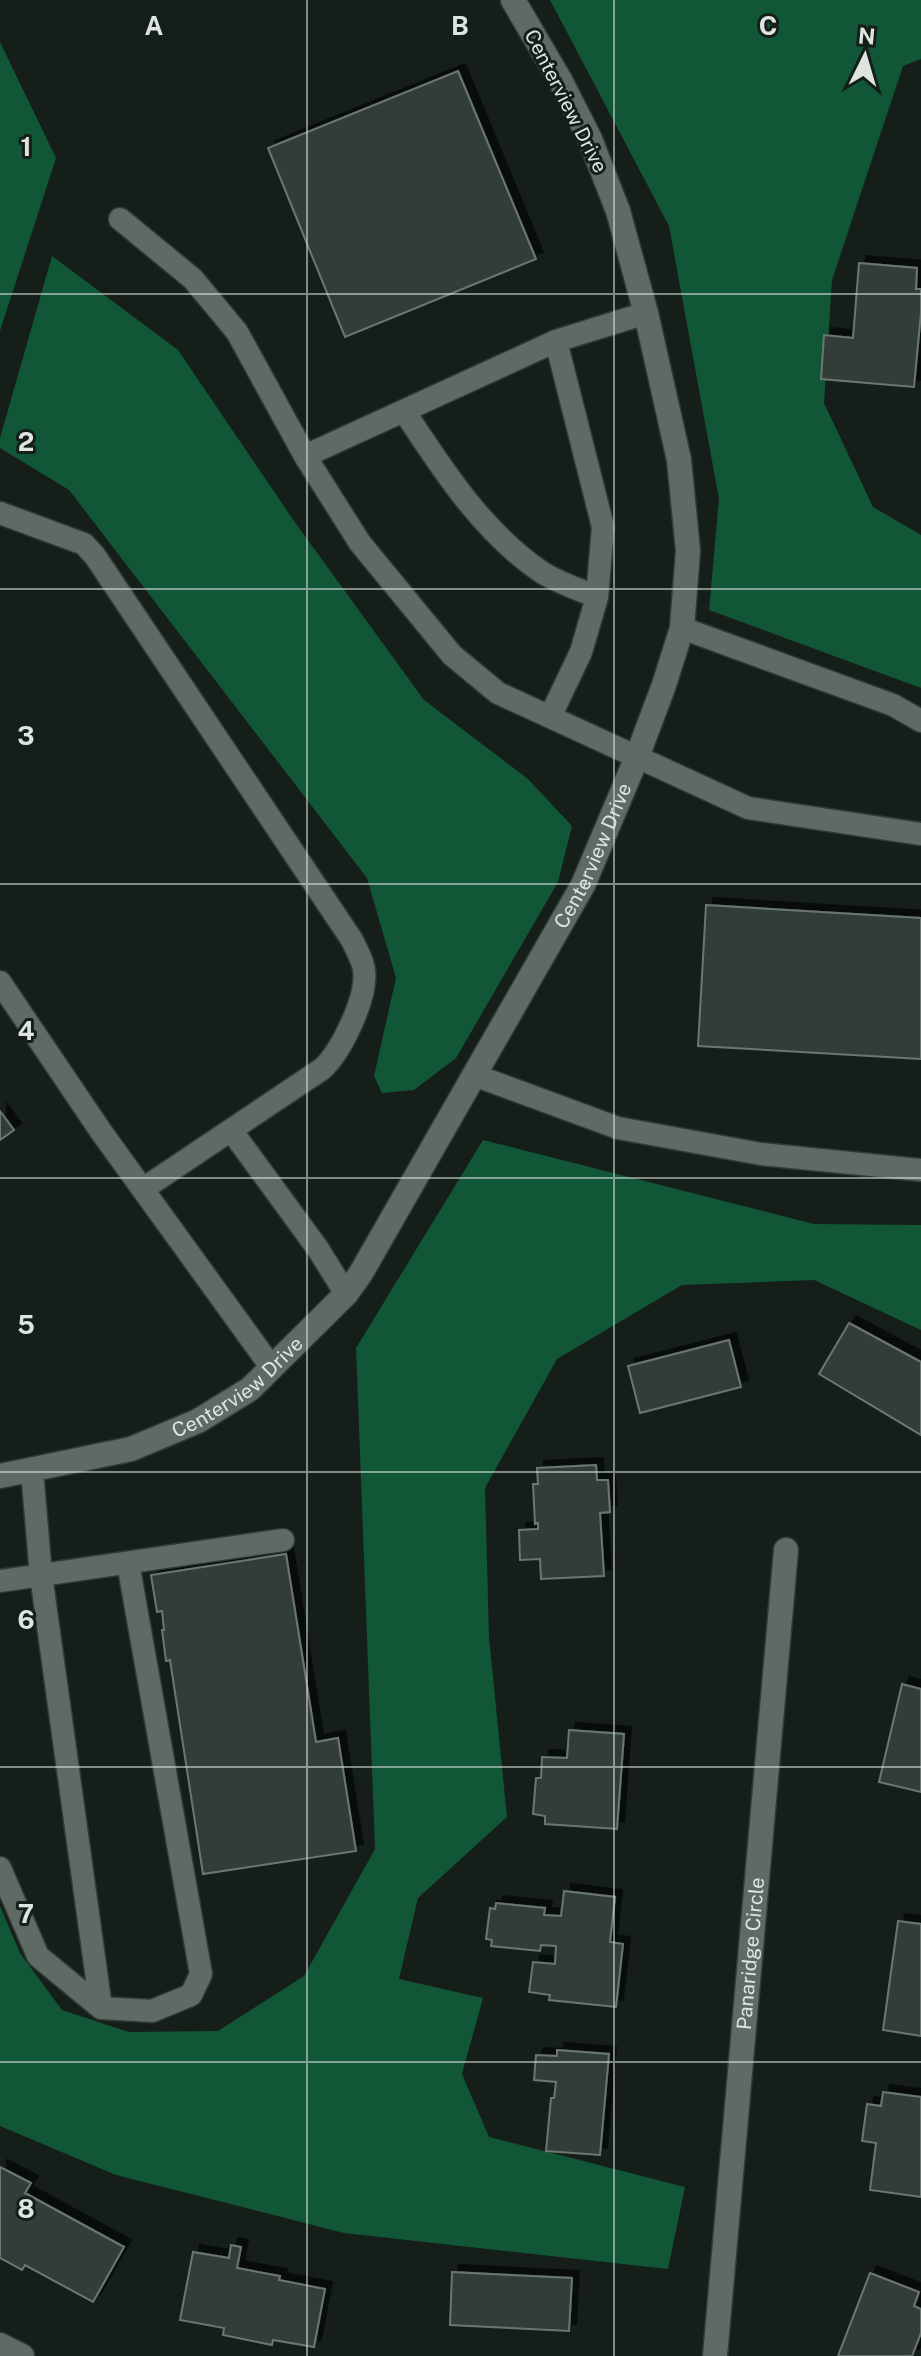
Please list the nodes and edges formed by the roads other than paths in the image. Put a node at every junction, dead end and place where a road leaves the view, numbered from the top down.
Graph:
1 (513, 0) edge
2 (120, 219) dead end
3 (646, 313) junction
4 (556, 341) junction
5 (404, 411) junction
6 (305, 456) junction
7 (0, 513) edge
8 (597, 597) junction
9 (682, 628) junction
10 (550, 717) junction
11 (921, 721) edge
12 (637, 757) junction
13 (921, 834) edge
14 (0, 982) edge
15 (474, 1075) junction
16 (231, 1130) junction
17 (921, 1170) edge
18 (143, 1189) junction
19 (346, 1294) junction
20 (272, 1368) junction
21 (32, 1471) junction
22 (0, 1476) edge
23 (283, 1540) dead end
24 (786, 1550) dead end
25 (128, 1563) junction
26 (41, 1575) junction
27 (0, 1581) edge
28 (0, 1868) edge
29 (101, 2008) junction
30 (0, 2345) edge
31 (22, 2356) edge
32 (715, 2356) edge

1 - 3 street, Centerview Drive
2 - 6 lane
3 - 4 lane
3 - 9 street, Centerview Drive
4 - 5 lane
4 - 8 lane
5 - 6 lane
5 - 8 lane
6 - 10 lane
7 - 16 lane
8 - 10 lane
9 - 11 lane
9 - 12 street, Centerview Drive
10 - 12 lane
12 - 13 lane
12 - 15 street, Centerview Drive
14 - 18 lane
15 - 17 lane
15 - 19 street, Centerview Drive
16 - 18 lane
16 - 19 lane
18 - 20 lane
19 - 20 street, Centerview Drive
20 - 21 street, Centerview Drive
21 - 22 street, Centerview Drive
21 - 26 lane
23 - 25 lane
24 - 32 street, Panaridge Circle
25 - 26 lane
25 - 29 lane
26 - 27 lane
26 - 29 lane
28 - 29 lane
30 - 31 street

